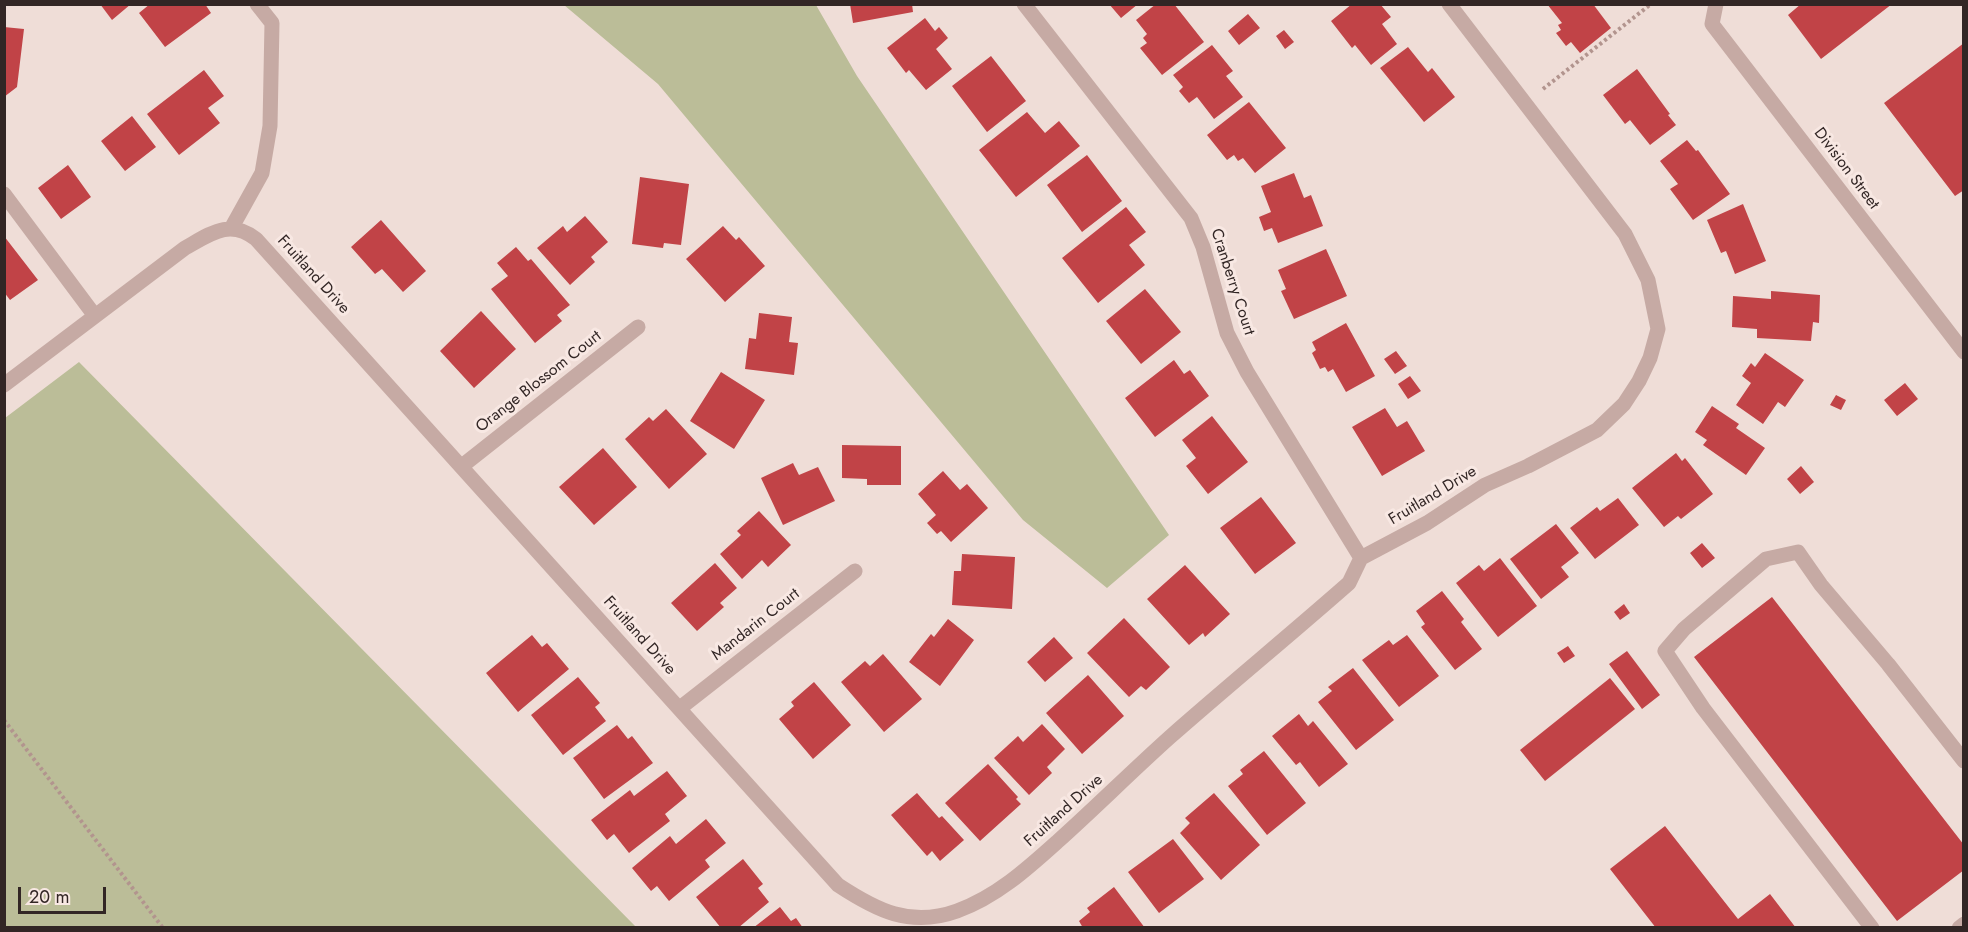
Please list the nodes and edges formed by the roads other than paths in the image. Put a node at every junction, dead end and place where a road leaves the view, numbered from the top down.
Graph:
1 (257, 4) edge
2 (1024, 4) edge
3 (1449, 4) edge
4 (1716, 4) edge
5 (4, 194) edge
6 (232, 227) junction
7 (95, 316) junction
8 (638, 327) dead end
9 (1964, 352) edge
10 (4, 385) edge
11 (462, 466) junction
12 (1361, 558) junction
13 (855, 571) dead end
14 (680, 708) junction
15 (1964, 761) edge
16 (1964, 924) edge
17 (1872, 927) edge
18 (1959, 927) edge

1 - 6 street
2 - 12 street, Cranberry Court
3 - 12 street, Fruitland Drive
4 - 9 street, Division Street
5 - 7 street
6 - 7 street
6 - 11 street, Fruitland Drive
7 - 10 street
8 - 11 street, Orange Blossom Court
11 - 14 street, Fruitland Drive
12 - 14 street, Fruitland Drive
13 - 14 street, Mandarin Court
15 - 17 street
16 - 18 street

